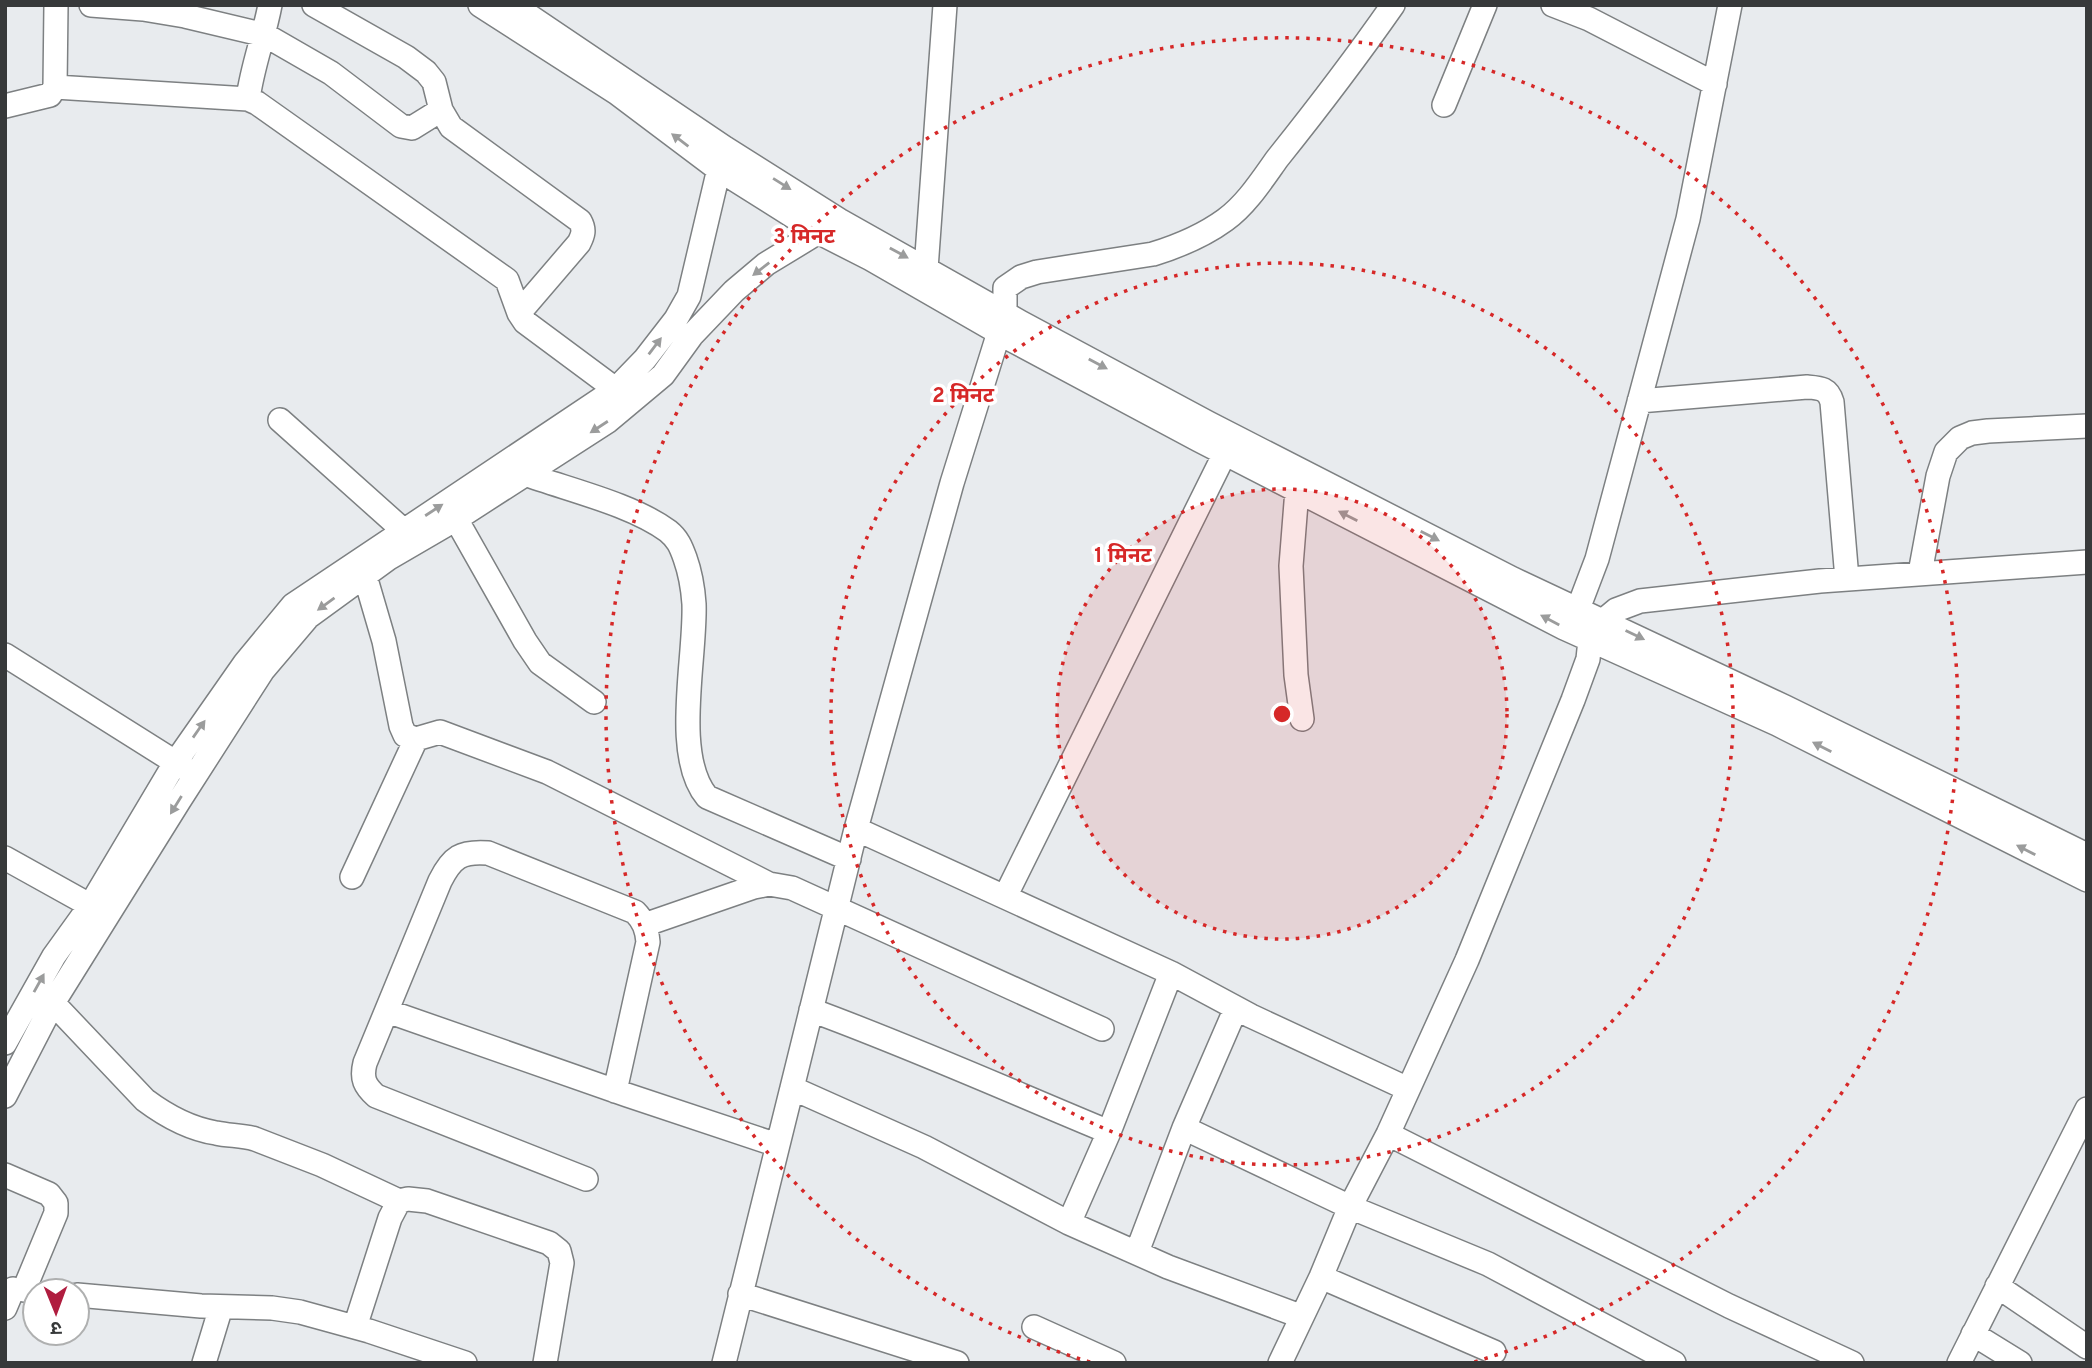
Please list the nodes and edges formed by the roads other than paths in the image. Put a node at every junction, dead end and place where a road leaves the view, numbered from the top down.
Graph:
1 (56, 5) edge
2 (91, 5) edge
3 (270, 5) edge
4 (314, 5) edge
5 (480, 5) edge
6 (513, 5) edge
7 (945, 5) edge
8 (1393, 5) edge
9 (1485, 5) edge
10 (1553, 5) edge
11 (1730, 5) edge
12 (535, 12) edge
13 (265, 36) junction
14 (1714, 84) junction
15 (55, 87) junction
16 (248, 99) junction
17 (1444, 105) dead end
18 (5, 106) edge
19 (441, 110) junction
20 (721, 159) junction
21 (839, 220) junction
22 (818, 232) junction
23 (926, 269) junction
24 (519, 313) junction
25 (1001, 323) junction
26 (624, 395) junction
27 (1639, 401) junction
28 (280, 420) dead end
29 (2087, 426) edge
30 (1225, 453) junction
31 (525, 474) junction
32 (1297, 490) junction
33 (456, 519) junction
34 (403, 530) junction
35 (2087, 562) edge
36 (1920, 573) junction
37 (365, 576) junction
38 (1847, 579) junction
39 (1578, 609) junction
40 (1604, 620) junction
41 (1590, 640) junction
42 (5, 655) edge
43 (594, 702) dead end
44 (1302, 719) dead end
45 (416, 739) junction
46 (175, 763) junction
47 (195, 775) junction
48 (856, 829) junction
49 (2087, 855) edge
50 (5, 858) edge
51 (849, 859) junction
52 (352, 877) dead end
53 (2087, 880) edge
54 (769, 884) junction
55 (1005, 897) junction
56 (837, 907) junction
57 (99, 911) junction
58 (645, 925) junction
59 (1171, 973) junction
60 (53, 1003) junction
61 (1236, 1008) junction
62 (811, 1010) junction
63 (387, 1011) junction
64 (1102, 1029) dead end
65 (6, 1040) edge
66 (30, 1049) junction
67 (792, 1088) junction
68 (1408, 1089) junction
69 (615, 1091) junction
70 (5, 1096) edge
71 (2087, 1109) edge
72 (1184, 1128) junction
73 (1109, 1132) junction
74 (1388, 1133) junction
75 (777, 1144) junction
76 (5, 1175) edge
77 (586, 1179) dead end
78 (399, 1201) junction
79 (1350, 1207) junction
80 (1069, 1223) junction
81 (1137, 1252) junction
82 (1321, 1277) junction
83 (1997, 1286) junction
84 (17, 1293) edge
85 (740, 1294) junction
86 (91, 1296) edge
87 (221, 1307) junction
88 (1300, 1316) junction
89 (355, 1327) junction
90 (1034, 1327) dead end
91 (1973, 1334) junction
92 (2087, 1347) edge
93 (1494, 1352) dead end
94 (204, 1363) edge
95 (465, 1363) edge
96 (545, 1363) edge
97 (724, 1363) edge
98 (957, 1363) edge
99 (1114, 1363) edge
100 (1280, 1363) edge
101 (1674, 1363) edge
102 (1852, 1363) edge
103 (1959, 1363) edge
104 (2020, 1363) edge

1 - 15 street
2 - 13 street
3 - 13 street
4 - 19 street
20 -> 5 street
6 - 12 street
7 - 23 street
8 - 25 street
9 - 17 street
10 - 14 street
11 - 14 street
12 - 20 street
13 - 16 street
13 - 19 street
14 - 27 street
15 - 16 street
15 - 18 street
16 - 24 street
19 - 24 street
20 -> 21 street
20 - 22 street
26 -> 20 street
21 - 22 street
21 -> 23 street
22 - 25 street
22 -> 26 street
23 - 25 street
24 - 26 street
25 - 30 street
25 -> 39 street
25 - 48 street
26 -> 31 street
34 -> 26 street
27 - 38 street
27 - 39 street
28 - 34 street
29 - 36 street
30 - 32 street
30 - 55 street
31 - 33 street
31 - 51 street
41 -> 32 street
32 - 44 street
33 - 37 street
33 - 43 street
46 -> 34 street
35 - 36 street
36 - 38 street
37 - 45 street
37 -> 47 street
38 - 40 street
39 - 40 street
40 - 41 street
40 -> 49 street
53 -> 41 street
41 - 68 street
42 - 46 street
45 - 52 street
45 - 54 street
46 - 47 street
46 - 57 street
47 -> 57 street
48 - 51 street
48 - 55 street
50 - 57 street
51 - 56 street
54 - 56 street
54 - 58 street
55 - 59 street
56 - 62 street
56 - 64 street
57 - 60 street
65 -> 57 street
58 - 63 street
58 - 69 street
59 - 61 street
59 - 73 street
60 - 66 street
60 - 78 street
61 - 68 street
61 - 72 street
62 - 67 street
62 - 73 street
63 - 69 street
63 - 77 street
65 - 66 street
66 - 70 street
67 - 75 street
67 - 80 street
68 - 74 street
69 - 75 street
71 - 83 street
72 - 79 street
72 - 81 street
73 - 80 street
74 - 79 street
74 - 102 street
75 - 85 street
76 - 84 street
78 - 89 street
78 - 96 street
79 - 82 street
79 - 101 street
80 - 81 street
81 - 88 street
82 - 88 street
82 - 93 street
83 - 91 street
83 - 92 street
85 - 97 street
85 - 98 street
86 - 87 street
87 - 89 street
87 - 94 street
88 - 100 street
89 - 95 street
90 - 99 street
91 - 103 street
91 - 104 street

